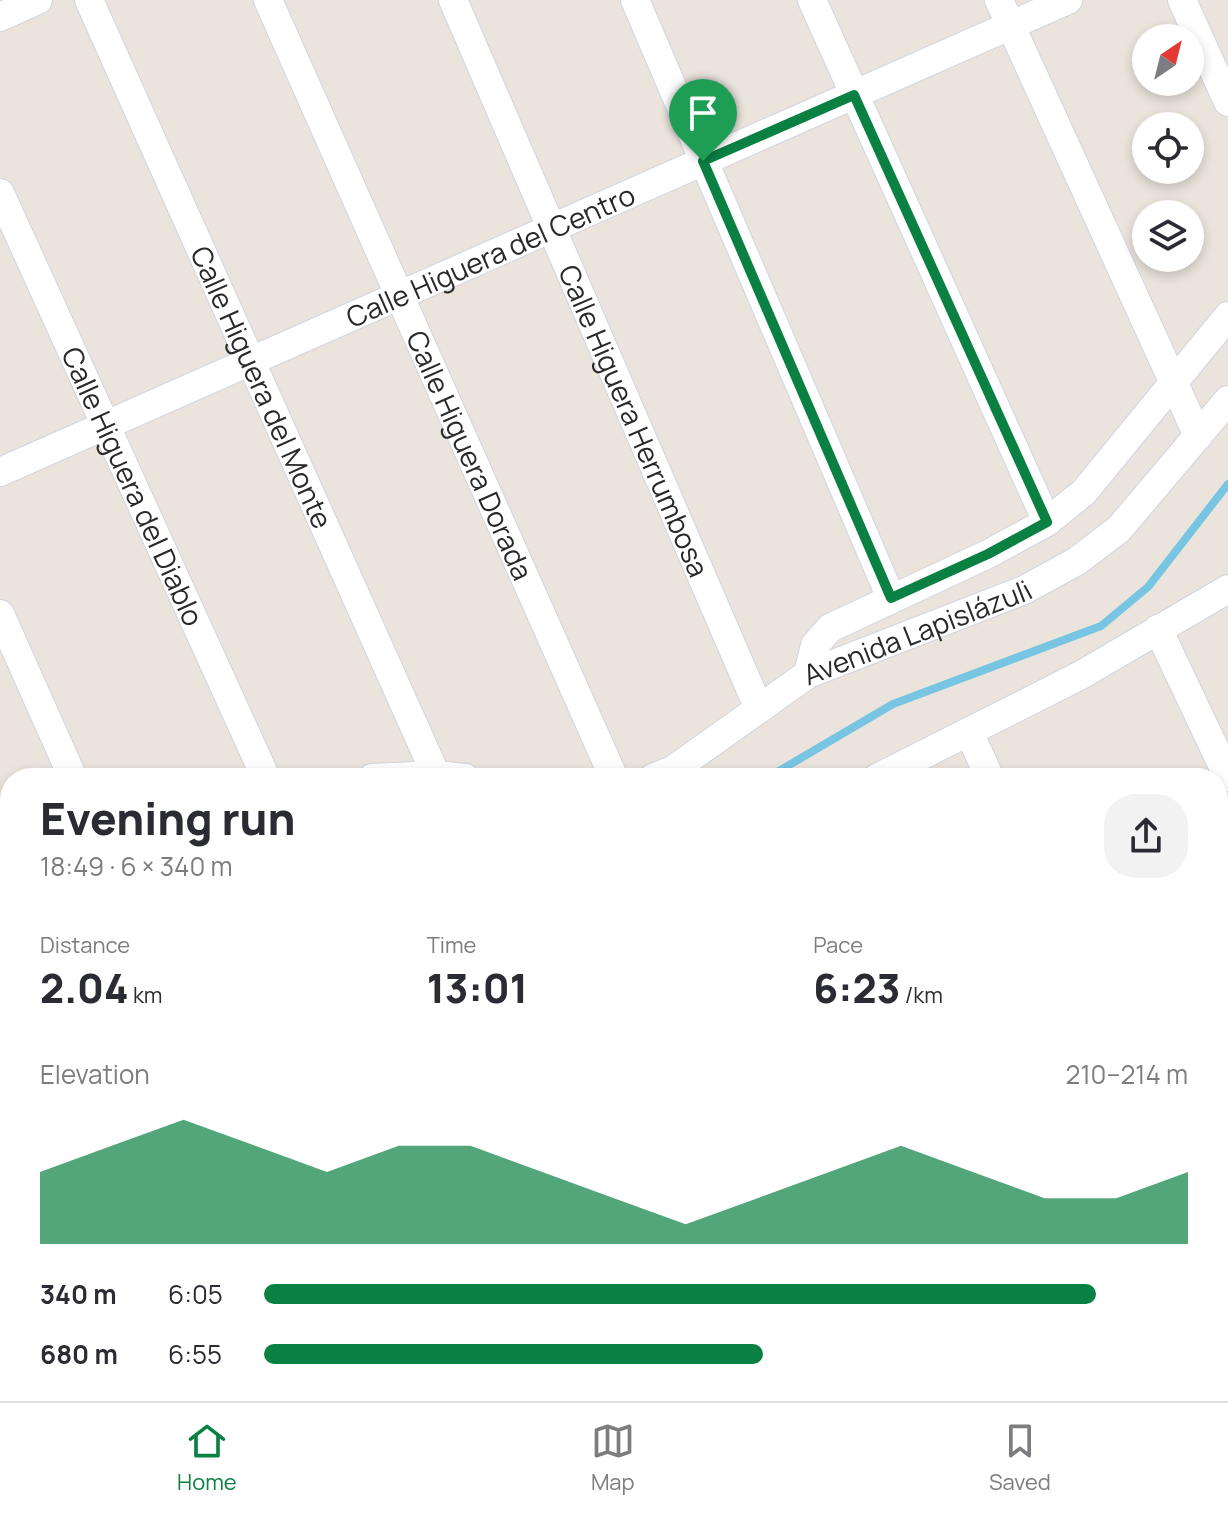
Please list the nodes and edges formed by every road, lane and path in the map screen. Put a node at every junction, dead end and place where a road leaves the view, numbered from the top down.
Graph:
1 (38, 0) edge
2 (89, 0) edge
3 (268, 0) edge
4 (453, 0) edge
5 (635, 0) edge
6 (812, 0) edge
7 (1068, 0) edge
8 (1182, 0) edge
9 (1005, 13) edge
10 (0, 17) edge
11 (854, 95) junction
12 (1228, 102) edge
13 (703, 161) junction
14 (0, 193) edge
15 (551, 228) junction
16 (400, 295) junction
17 (1228, 316) edge
18 (250, 362) junction
19 (1173, 383) junction
20 (1228, 400) edge
21 (106, 425) junction
22 (1198, 436) junction
23 (0, 472) edge
24 (1047, 522) junction
25 (1228, 589) edge
26 (891, 598) junction
27 (0, 614) edge
28 (1158, 629) junction
29 (808, 674) junction
30 (759, 709) junction
31 (969, 732) junction
32 (69, 768) edge
33 (261, 768) edge
34 (433, 768) edge
35 (610, 768) edge
36 (676, 768) edge
37 (897, 768) edge
38 (985, 768) edge
39 (1224, 768) edge

1 - 10 street
2 - 18 street, Calle Higuera del Monte
3 - 16 street, Calle Higuera Dorada
4 - 15 street, Calle Higuera Herrumbosa
5 - 13 street
6 - 11 street
7 - 9 street, Calle Higuera del Centro
8 - 12 street
9 - 11 street, Calle Higuera del Centro
9 - 19 street
11 - 13 street, Calle Higuera del Centro
11 - 24 street
13 - 15 street, Calle Higuera del Centro
13 - 26 street
14 - 21 street, Calle Higuera del Diablo
15 - 16 street, Calle Higuera del Centro
15 - 30 street, Calle Higuera Herrumbosa
16 - 18 street, Calle Higuera del Centro
16 - 35 street, Calle Higuera Dorada
17 - 19 street, Avenida Lapislázuli
18 - 21 street, Calle Higuera del Centro
18 - 34 street, Calle Higuera del Monte
19 - 22 street
19 - 24 street, Avenida Lapislázuli
20 - 22 street, Avenida Lapislázuli
21 - 23 street, Calle Higuera del Centro
21 - 33 street, Calle Higuera del Diablo
22 - 29 street, Avenida Lapislázuli
24 - 26 street, Avenida Lapislázuli
25 - 28 street
26 - 29 street, Avenida Lapislázuli
27 - 32 street
28 - 31 street
28 - 39 street
29 - 30 street
30 - 36 street
31 - 37 street
31 - 38 street

